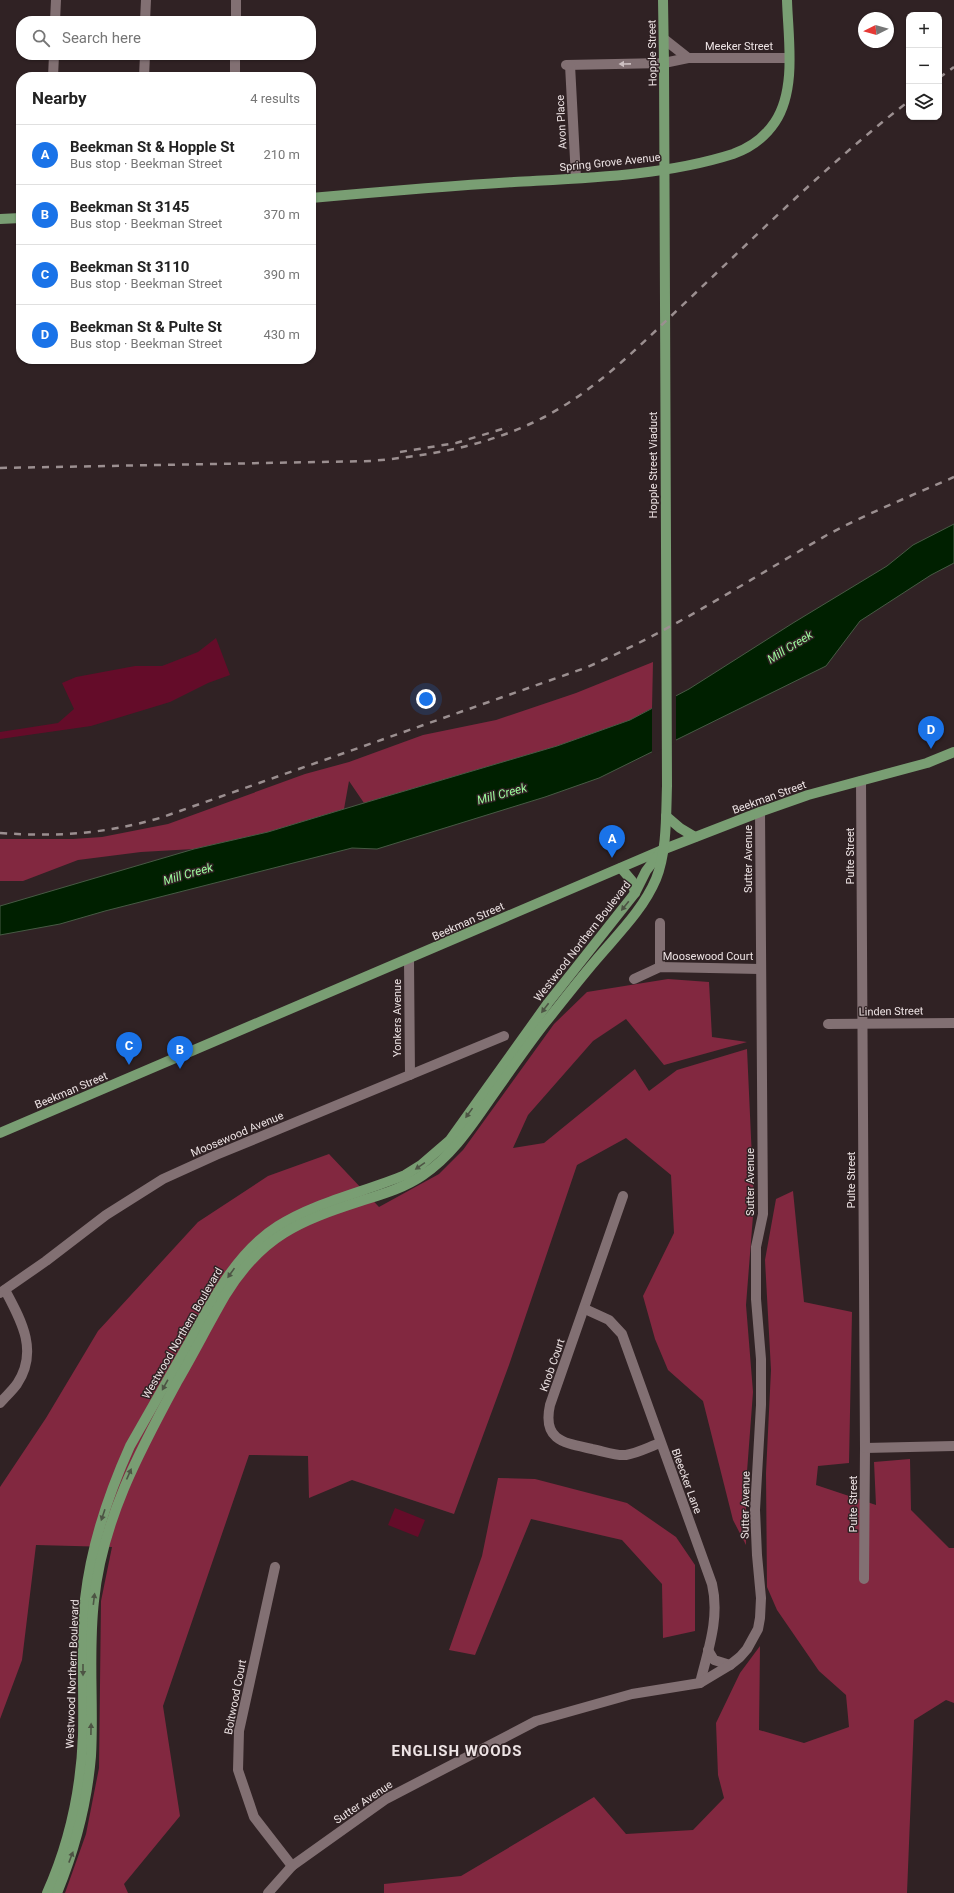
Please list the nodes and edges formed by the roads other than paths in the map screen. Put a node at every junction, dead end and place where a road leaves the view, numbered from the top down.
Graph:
1 (56, 0) edge
2 (146, 0) edge
3 (236, 0) edge
4 (663, 0) edge
5 (787, 0) edge
6 (55, 16) edge
7 (145, 16) edge
8 (236, 16) edge
9 (664, 39) junction
10 (688, 58) junction
11 (789, 58) junction
12 (54, 60) edge
13 (145, 60) edge
14 (235, 60) edge
15 (664, 63) junction
16 (568, 65) joint
17 (54, 72) edge
18 (144, 72) edge
19 (235, 72) edge
20 (664, 105) joint
21 (576, 178) junction
22 (316, 198) edge
23 (16, 218) edge
24 (0, 219) edge
25 (954, 752) edge
26 (861, 780) junction
27 (760, 812) junction
28 (668, 821) junction
29 (695, 837) junction
30 (662, 850) junction
31 (621, 868) junction
32 (635, 893) junction
33 (660, 924) dead end
34 (409, 960) junction
35 (660, 967) junction
36 (760, 968) junction
37 (634, 979) dead end
38 (954, 1023) edge
39 (828, 1024) dead end
40 (862, 1024) junction
41 (504, 1036) dead end
42 (410, 1075) junction
43 (0, 1133) edge
44 (623, 1196) dead end
45 (2, 1292) edge
46 (585, 1309) junction
47 (0, 1403) edge
48 (660, 1443) junction
49 (954, 1446) edge
50 (865, 1448) junction
51 (275, 1567) dead end
52 (864, 1579) dead end
53 (708, 1650) junction
54 (730, 1666) junction
55 (700, 1683) junction
56 (292, 1866) junction
57 (47, 1893) edge
58 (57, 1893) edge
59 (268, 1893) edge

1 - 6 street
2 - 7 street
3 - 8 street
4 - 9 main road, Hopple Street
5 - 11 main road, Spring Grove Avenue
9 - 10 street
9 - 15 main road, Hopple Street
10 - 11 street, Meeker Street
10 - 15 street, Meeker Street
11 - 21 main road, Spring Grove Avenue
12 - 17 street
13 - 18 street
14 - 19 street
15 -> 16 street, Meeker Street
15 - 20 main road, Hopple Street
16 - 21 street, Avon Place
20 - 28 main road, Hopple Street Viaduct
21 - 22 main road, Spring Grove Avenue
23 - 24 main road
25 - 26 main road, Beekman Street
26 - 27 main road, Beekman Street
26 - 40 street, Pulte Street
27 - 29 main road, Beekman Street
27 - 36 street, Sutter Avenue
28 - 29 main road
28 - 30 main road
29 - 30 main road, Beekman Street
30 - 31 main road, Beekman Street
30 - 32 main road, Westwood Northern Boulevard
58 -> 30 main road, Westwood Northern Boulevard
31 - 32 main road
31 - 34 main road, Beekman Street
32 -> 57 main road, Westwood Northern Boulevard
33 - 35 street
34 - 42 street, Yonkers Avenue
34 - 43 main road, Beekman Street
35 - 36 street, Moosewood Court
35 - 37 street, Moosewood Court
36 - 54 street, Sutter Avenue
38 - 40 street, Linden Street
39 - 40 street, Linden Street
40 - 50 street, Pulte Street
41 - 42 street, Moosewood Avenue
42 - 45 street, Moosewood Avenue
44 - 46 street, Knob Court
45 - 47 street
46 - 48 street, Bleecker Lane
46 - 48 street, Knob Court
48 - 53 street, Bleecker Lane
49 - 50 street
50 - 52 street, Pulte Street
51 - 56 street, Boltwood Court
53 - 54 street
53 - 55 street, Bleecker Lane
54 - 55 street, Sutter Avenue
55 - 56 street, Sutter Avenue
56 - 59 street, Sutter Avenue

